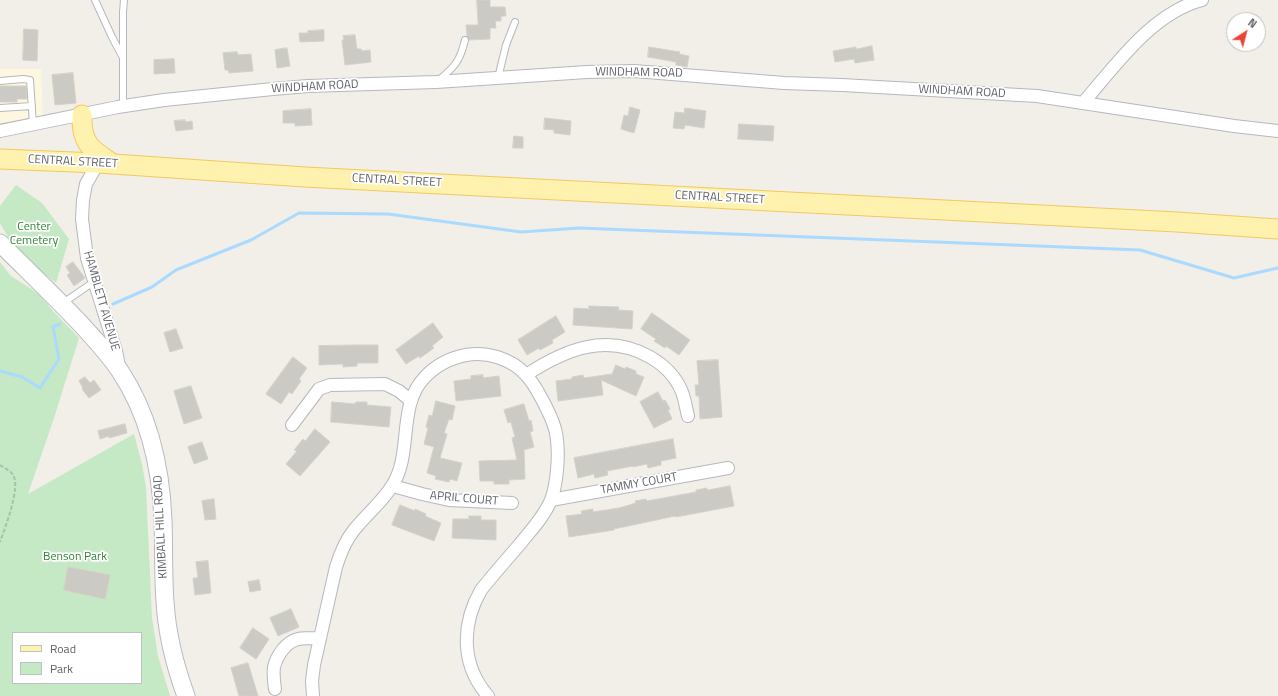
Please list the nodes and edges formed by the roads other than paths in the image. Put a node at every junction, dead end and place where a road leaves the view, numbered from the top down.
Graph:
1 (95, 0) edge
2 (124, 0) edge
3 (1202, 0) edge
4 (515, 22) dead end
5 (465, 40) dead end
6 (123, 57) junction
7 (498, 78) junction
8 (0, 80) edge
9 (436, 82) junction
10 (1083, 103) junction
11 (32, 106) junction
12 (123, 107) junction
13 (0, 108) edge
14 (82, 115) junction
15 (33, 124) junction
16 (0, 131) edge
17 (1278, 131) edge
18 (0, 159) edge
19 (106, 163) junction
20 (1278, 229) edge
21 (0, 243) edge
22 (95, 281) junction
23 (61, 304) junction
24 (120, 371) junction
25 (526, 375) junction
26 (411, 402) junction
27 (688, 416) dead end
28 (292, 425) dead end
29 (728, 468) dead end
30 (392, 486) junction
31 (551, 500) junction
32 (512, 503) dead end
33 (320, 638) junction
34 (275, 689) dead end
35 (183, 695) edge
36 (313, 696) edge
37 (488, 696) edge

1 - 6 lane
2 - 6 lane
3 - 10 street
4 - 7 lane
5 - 9 lane
6 - 12 lane
7 - 9 street, WINDHAM ROAD
7 - 10 street, WINDHAM ROAD
8 - 11 lane
9 - 12 street, WINDHAM ROAD
10 - 17 street, WINDHAM ROAD
11 - 13 lane
11 - 15 lane
12 - 14 street, WINDHAM ROAD
14 - 15 street, WINDHAM ROAD
14 - 19 main road
15 - 16 street, WINDHAM ROAD
18 - 19 main road, CENTRAL STREET
19 - 20 main road, CENTRAL STREET
19 - 22 street, HAMBLETT AVENUE
21 - 23 street, KIMBALL HILL ROAD
22 - 23 lane
22 - 24 street, HAMBLETT AVENUE
23 - 24 street, KIMBALL HILL ROAD
24 - 35 street, KIMBALL HILL ROAD
25 - 26 street
25 - 27 street
25 - 31 street
26 - 28 street
26 - 30 street
29 - 31 street, TAMMY COURT
30 - 32 street, APRIL COURT
30 - 33 street
31 - 37 street
33 - 34 street
33 - 36 street

